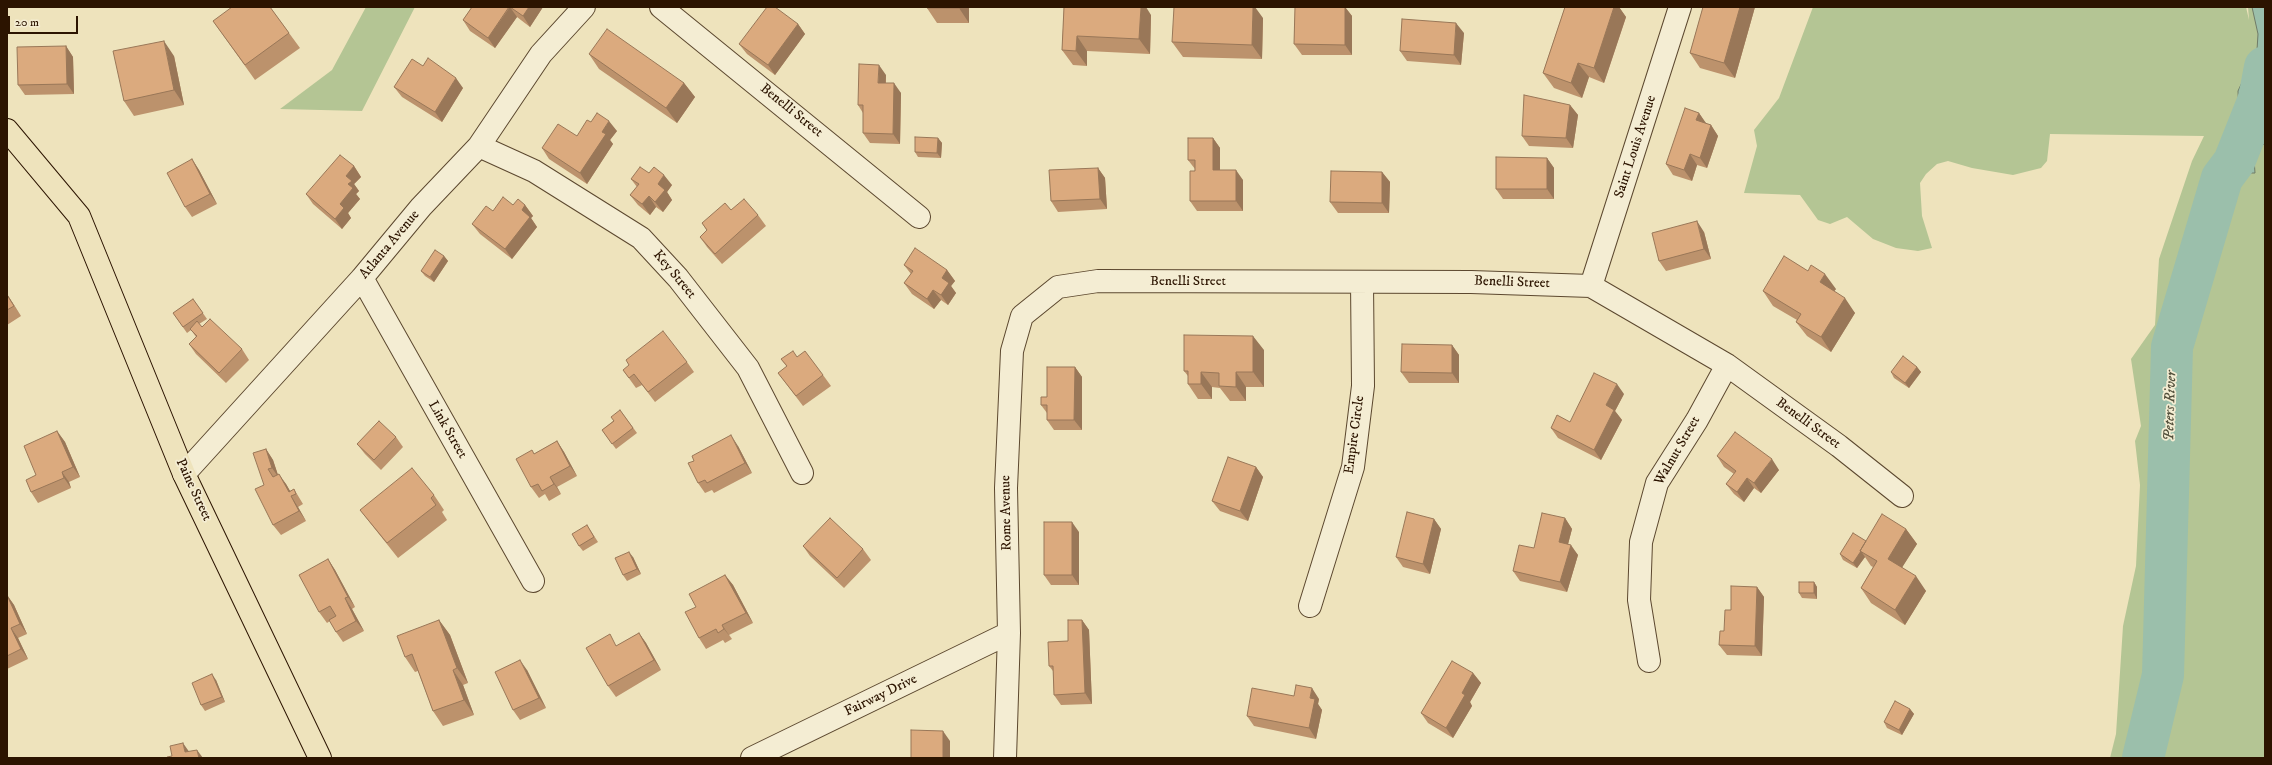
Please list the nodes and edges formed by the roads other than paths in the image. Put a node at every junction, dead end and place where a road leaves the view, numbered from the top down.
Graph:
1 (584, 7) edge
2 (661, 7) edge
3 (1680, 7) edge
4 (7, 130) edge
5 (479, 146) junction
6 (919, 217) dead end
7 (362, 278) junction
8 (1362, 282) junction
9 (1591, 286) junction
10 (1058, 287) joint
11 (1727, 365) junction
12 (802, 473) dead end
13 (184, 474) junction
14 (1902, 496) dead end
15 (533, 581) dead end
16 (1310, 606) dead end
17 (1009, 633) junction
18 (1649, 661) dead end
19 (320, 758) edge
20 (752, 758) edge
21 (1006, 758) edge

1 - 5 street, Atlanta Avenue
2 - 6 street, Benelli Street
3 - 9 street, Saint Louis Avenue
4 - 13 main road, Paine Street
5 - 7 street, Atlanta Avenue
5 - 12 street, Key Street
7 - 13 street, Atlanta Avenue
7 - 15 street, Link Street
8 - 9 street, Benelli Street
8 - 10 street, Benelli Street
8 - 16 street, Empire Circle
9 - 11 street, Benelli Street
10 - 17 street, Rome Avenue
11 - 14 street, Benelli Street
11 - 18 street, Walnut Street
13 - 19 main road, Paine Street
17 - 20 street, Fairway Drive
17 - 21 street, Rome Avenue

